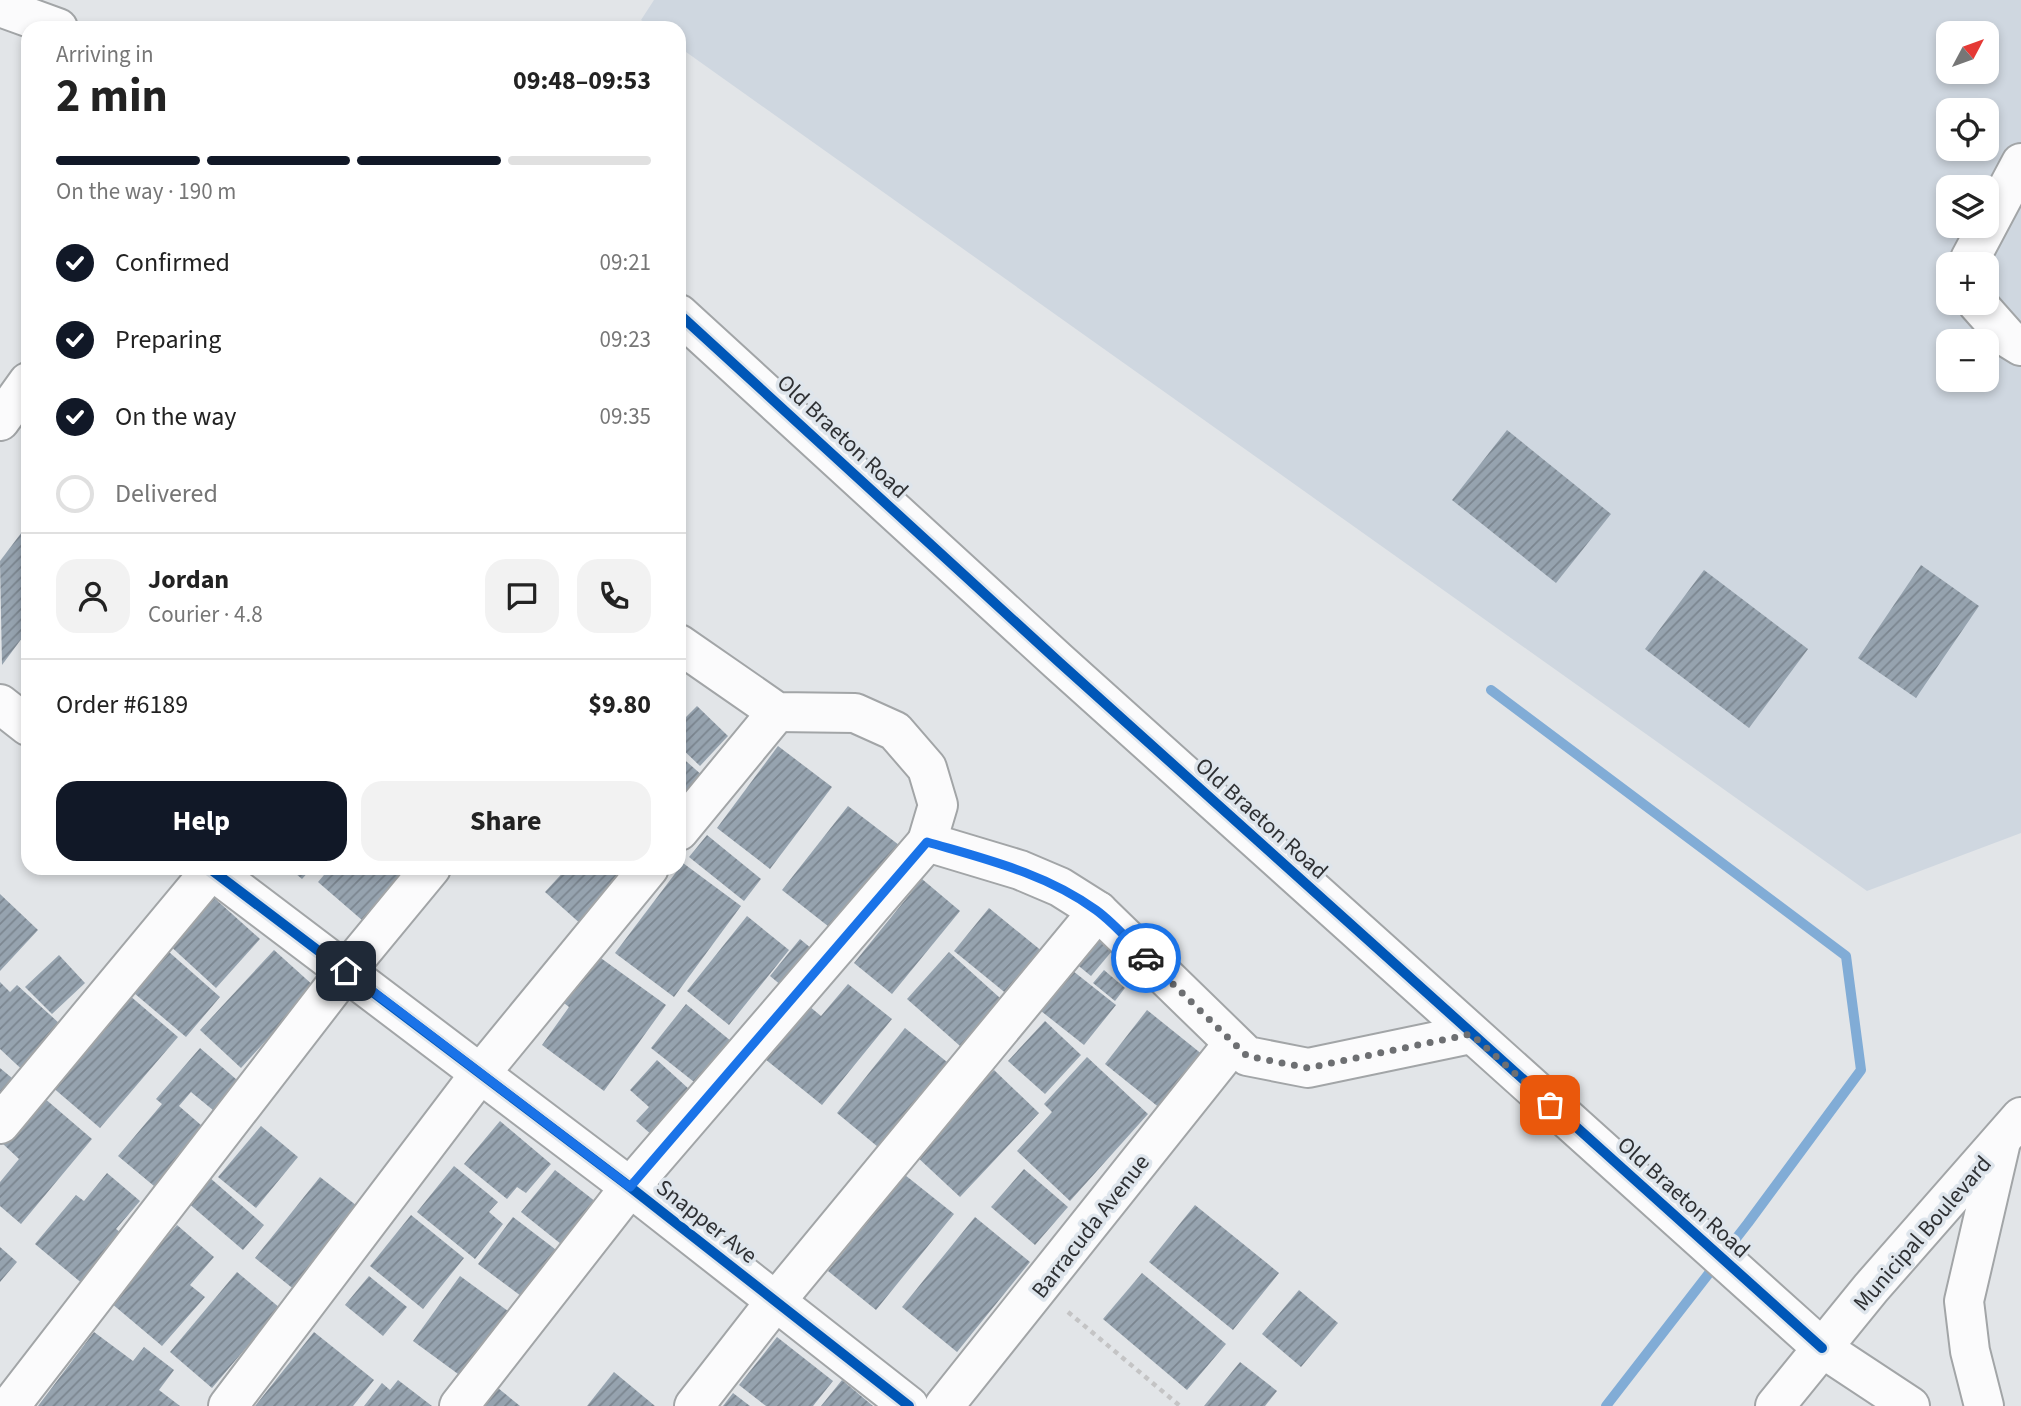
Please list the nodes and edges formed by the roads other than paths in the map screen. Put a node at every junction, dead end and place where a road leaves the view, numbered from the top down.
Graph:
1 (0, 6) edge
2 (40, 21) edge
3 (2021, 163) edge
4 (1974, 252) edge
5 (1988, 315) edge
6 (686, 320) edge
7 (2021, 346) edge
8 (21, 392) edge
9 (0, 421) edge
10 (686, 649) edge
11 (0, 704) edge
12 (777, 712) junction
13 (21, 720) edge
14 (686, 822) edge
15 (927, 842) junction
16 (206, 875) edge
17 (219, 875) edge
18 (425, 875) edge
19 (643, 875) edge
20 (1098, 911) junction
21 (346, 971) junction
22 (1471, 1034) junction
23 (1233, 1044) junction
24 (479, 1075) junction
25 (0, 1124) edge
26 (2010, 1130) edge
27 (630, 1187) junction
28 (775, 1302) junction
29 (1822, 1348) junction
30 (10, 1406) edge
31 (228, 1406) edge
32 (459, 1406) edge
33 (694, 1406) edge
34 (909, 1406) edge
35 (944, 1406) edge
36 (1775, 1406) edge
37 (1910, 1406) edge
38 (1984, 1406) edge

1 - 2 street
3 - 4 street
5 - 7 street
6 - 22 street, Old Braeton Road
8 - 9 street
10 - 12 street
11 - 13 street
12 - 14 street
12 - 15 street
15 - 20 street
15 - 27 street
16 - 25 street
17 - 21 street, Snapper Ave
18 - 21 street
19 - 24 street
20 - 23 street
20 - 28 street
21 - 24 street, Snapper Ave
21 - 30 street
22 - 23 street
22 - 29 street, Old Braeton Road
23 - 35 street, Barracuda Avenue
24 - 27 street, Snapper Ave
24 - 31 street
26 - 29 street, Municipal Boulevard
26 - 38 street
27 - 28 street, Snapper Ave
27 - 32 street
28 - 33 street
28 - 34 street, Snapper Ave
29 - 36 street, Municipal Boulevard
29 - 37 street, Old Braeton Road

